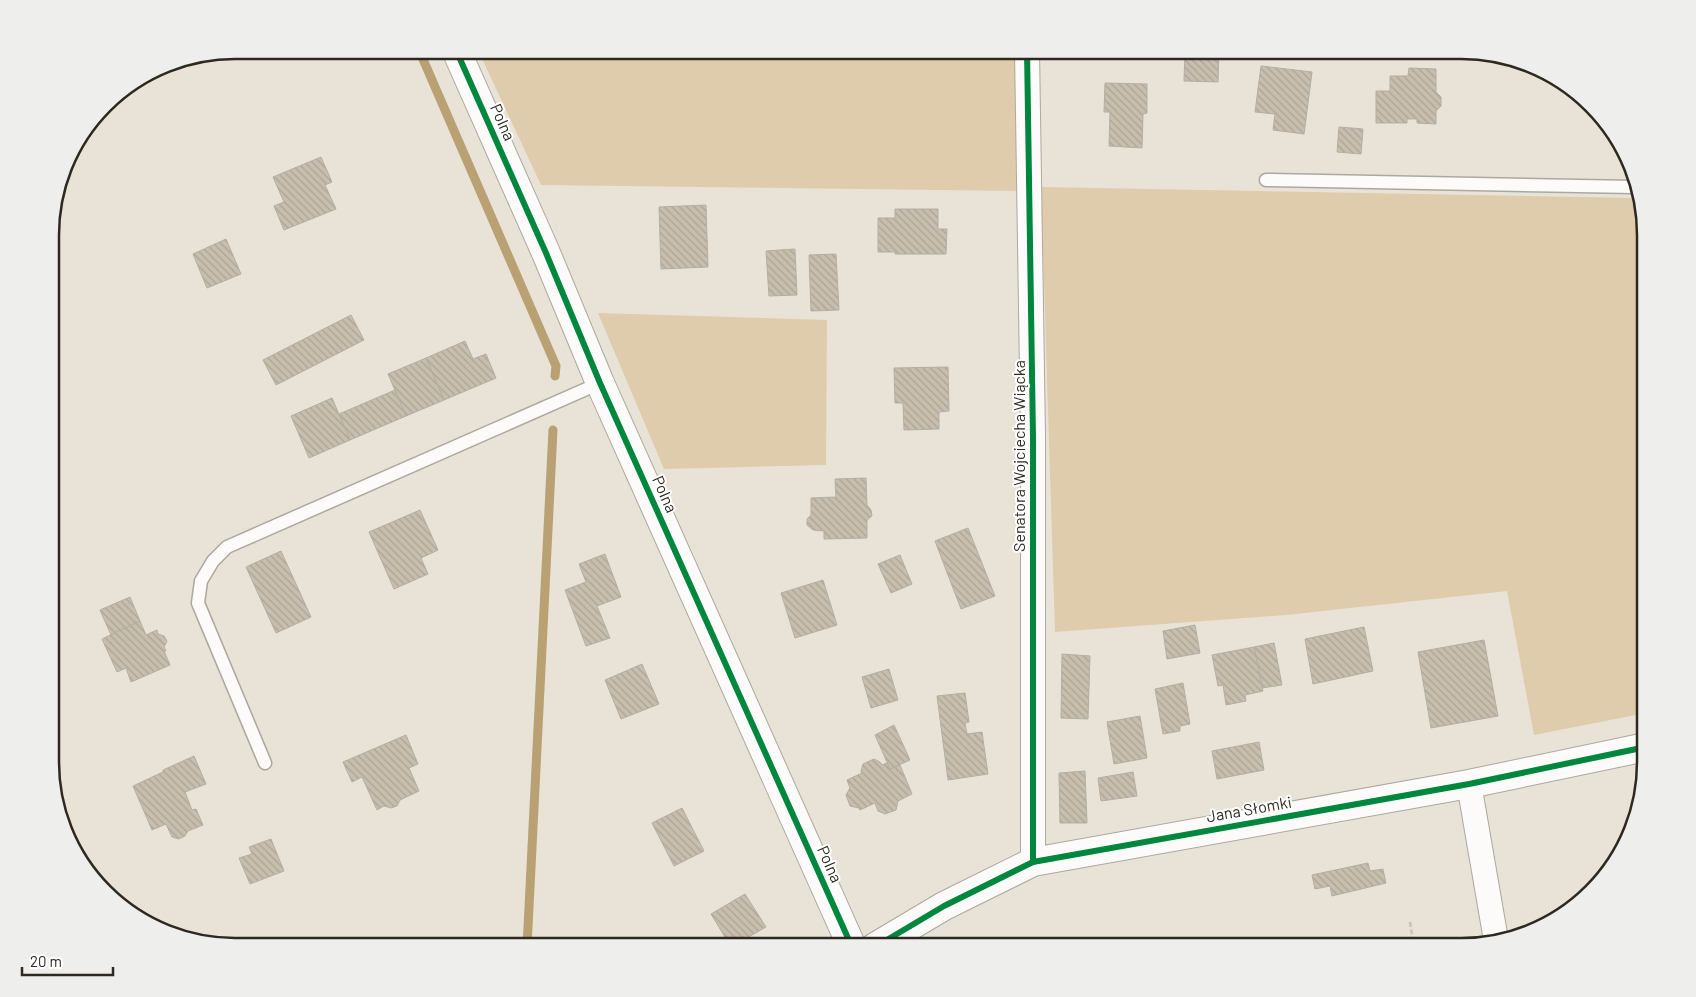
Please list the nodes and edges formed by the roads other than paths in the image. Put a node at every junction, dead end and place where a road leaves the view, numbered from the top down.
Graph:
1 (460, 59) edge
2 (1027, 59) edge
3 (1266, 180) dead end
4 (1630, 187) edge
5 (600, 383) junction
6 (1637, 749) edge
7 (265, 763) dead end
8 (1469, 784) junction
9 (1033, 862) junction
10 (1495, 935) edge
11 (848, 938) edge
12 (890, 938) edge

1 - 5 street, Polna
2 - 9 street, Senatora Wojciecha Wiącka
3 - 4 lane
5 - 7 lane
5 - 11 street, Polna
6 - 8 street, Jana Słomki
8 - 9 street, Jana Słomki
8 - 10 street
9 - 12 street, Jana Słomki

